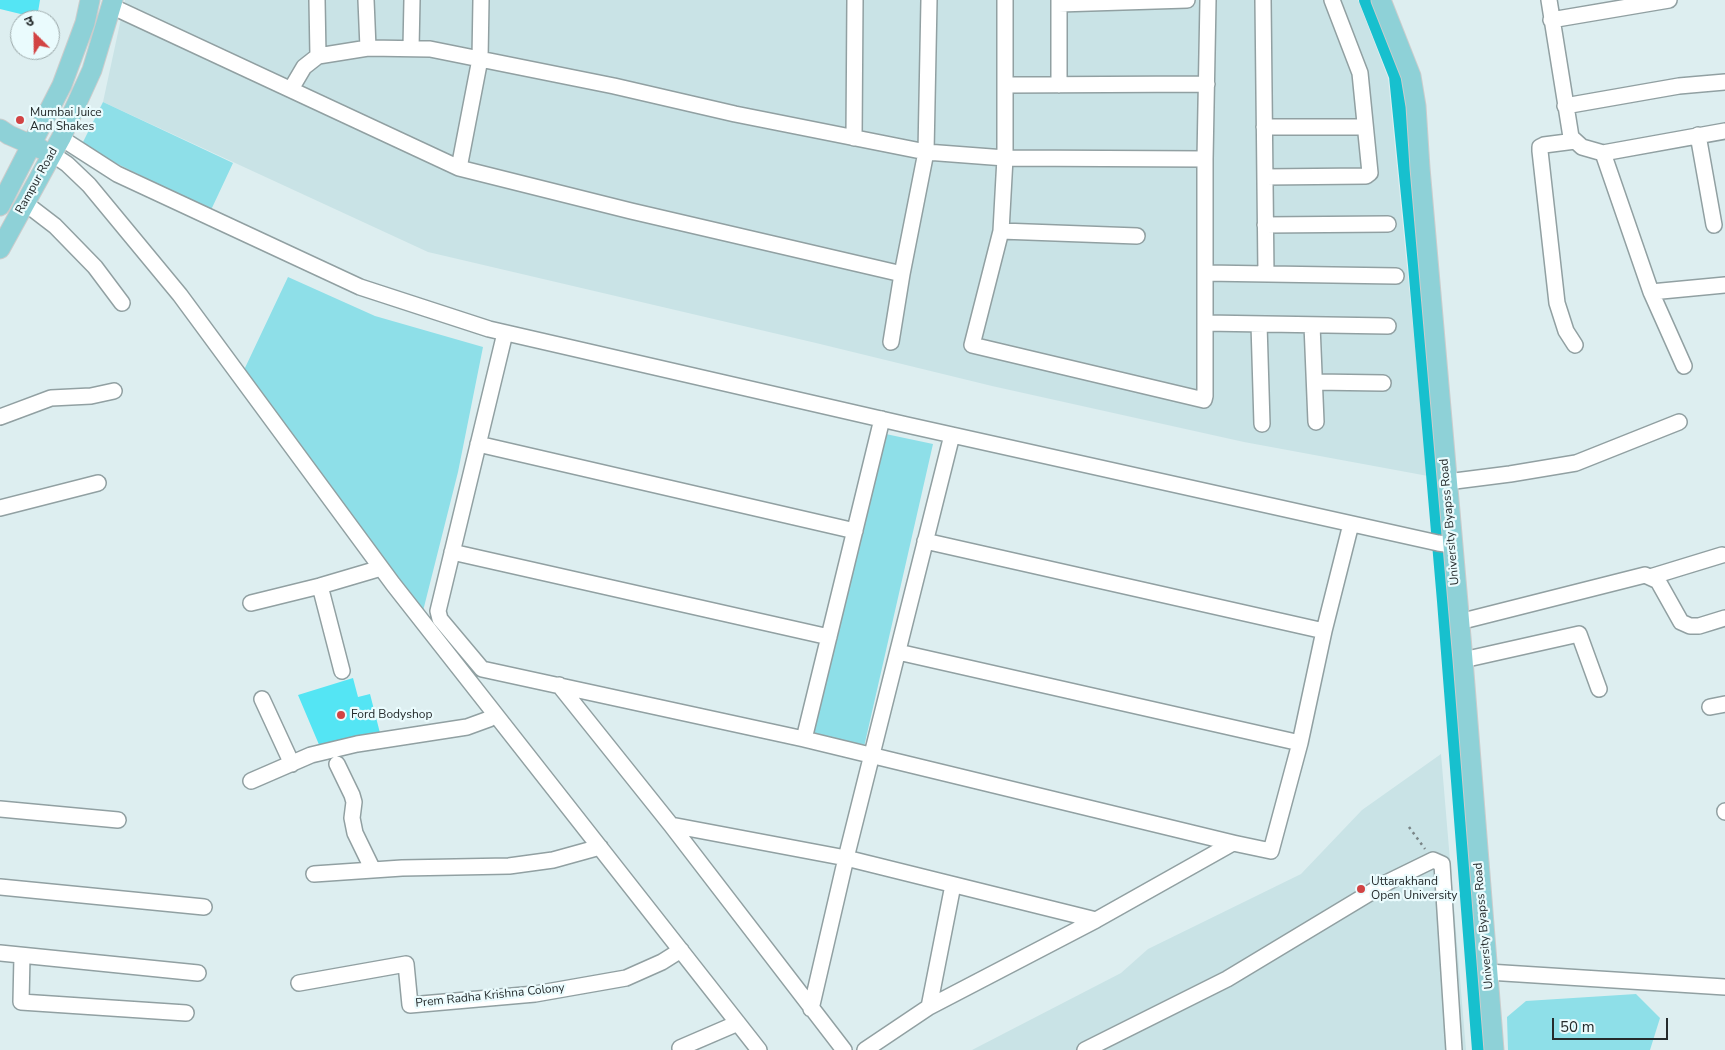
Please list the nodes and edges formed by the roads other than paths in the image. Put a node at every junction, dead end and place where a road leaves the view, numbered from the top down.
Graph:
1 (90, 0) edge
2 (317, 0) edge
3 (366, 0) edge
4 (412, 0) edge
5 (482, 0) edge
6 (855, 0) edge
7 (929, 0) edge
8 (1005, 0) edge
9 (1187, 0) edge
10 (1208, 0) edge
11 (1263, 0) edge
12 (1332, 0) edge
13 (1381, 0) edge
14 (1549, 0) edge
15 (1669, 0) edge
16 (1059, 2) edge
17 (112, 3) edge
18 (1551, 20) junction
19 (368, 48) junction
20 (412, 48) junction
21 (318, 56) junction
22 (480, 59) junction
23 (1725, 82) edge
24 (1207, 84) junction
25 (1005, 85) junction
26 (1059, 85) junction
27 (290, 89) junction
28 (1565, 106) junction
29 (1264, 127) junction
30 (1365, 127) junction
31 (0, 128) edge
32 (1725, 131) edge
33 (1698, 135) junction
34 (854, 138) junction
35 (1575, 140) junction
36 (31, 145) junction
37 (57, 146) junction
38 (926, 152) junction
39 (1603, 153) junction
40 (1005, 158) junction
41 (1205, 159) junction
42 (459, 168) junction
43 (1265, 177) junction
44 (25, 203) junction
45 (0, 206) edge
46 (1388, 224) dead end
47 (1265, 225) junction
48 (1714, 225) dead end
49 (1001, 231) junction
50 (1137, 236) dead end
51 (0, 249) edge
52 (1206, 273) junction
53 (902, 274) junction
54 (1266, 274) junction
55 (1396, 276) dead end
56 (1725, 285) edge
57 (1651, 292) junction
58 (122, 303) dead end
59 (1206, 323) junction
60 (1259, 324) junction
61 (1312, 325) junction
62 (1388, 326) dead end
63 (505, 333) junction
64 (891, 342) dead end
65 (1575, 345) dead end
66 (1684, 366) dead end
67 (1315, 382) junction
68 (1382, 383) dead end
69 (114, 391) dead end
70 (0, 417) edge
71 (882, 419) junction
72 (1316, 422) dead end
73 (1679, 422) dead end
74 (1262, 424) dead end
75 (952, 435) junction
76 (478, 444) junction
77 (1446, 482) junction
78 (98, 483) dead end
79 (0, 508) edge
80 (1351, 524) junction
81 (855, 531) junction
82 (925, 541) junction
83 (1445, 544) junction
84 (452, 552) junction
85 (1722, 555) dead end
86 (381, 568) junction
87 (1650, 577) junction
88 (320, 586) junction
89 (251, 603) dead end
90 (1725, 618) edge
91 (1459, 622) junction
92 (1324, 631) junction
93 (829, 637) junction
94 (898, 652) junction
95 (1463, 660) junction
96 (342, 671) dead end
97 (559, 685) junction
98 (1598, 689) dead end
99 (262, 699) dead end
100 (1725, 704) edge
101 (1710, 707) dead end
102 (495, 714) junction
103 (804, 739) junction
104 (1300, 743) junction
105 (872, 755) junction
106 (292, 764) junction
107 (338, 764) dead end
108 (251, 781) dead end
109 (0, 809) edge
110 (118, 820) dead end
111 (671, 825) junction
112 (1233, 843) junction
113 (600, 847) junction
114 (846, 858) junction
115 (373, 870) junction
116 (314, 874) dead end
117 (953, 885) junction
118 (0, 887) edge
119 (204, 907) dead end
120 (1096, 920) junction
121 (681, 950) junction
122 (0, 953) edge
123 (22, 956) junction
124 (1488, 972) junction
125 (198, 973) dead end
126 (299, 983) dead end
127 (1725, 987) edge
128 (929, 1007) junction
129 (811, 1009) junction
130 (186, 1013) dead end
131 (738, 1024) junction
132 (680, 1048) dead end
133 (759, 1050) edge
134 (844, 1050) edge
135 (865, 1050) edge
136 (1085, 1050) edge
137 (1454, 1050) edge
138 (1494, 1050) edge

1 - 17 main road
1 - 36 main road
2 - 21 street
3 - 19 street
4 - 20 street
5 - 22 street
6 - 34 street
7 - 38 street
8 - 25 street
9 - 16 street
10 - 24 street
11 - 29 street
12 - 30 street
13 - 77 main road, University Byapss Road
14 - 18 street
15 - 18 street
16 - 26 street
17 - 27 street
17 - 37 main road, Rampur Road
18 - 28 street
19 - 20 street
19 - 21 street
20 - 22 street
21 - 27 street
22 - 34 street
22 - 42 street
23 - 28 street
24 - 26 street
24 - 41 street
25 - 26 street
25 - 40 street
27 - 42 street
28 - 35 street
29 - 30 street
29 - 43 street
30 - 43 street
31 - 36 main road
32 - 33 street
33 - 39 street
33 - 48 street
34 - 38 street
35 - 39 street
35 - 65 street
36 - 37 main road
36 - 45 main road
37 - 44 main road, Rampur Road
37 - 63 street
37 - 86 street
38 - 40 street
38 - 53 street
39 - 57 street
40 - 41 street
40 - 49 street
41 - 52 street
42 - 53 street
43 - 47 street
44 - 51 main road, Rampur Road
44 - 58 street
46 - 47 street
47 - 54 street
49 - 50 street
49 - 59 street
52 - 54 street
52 - 59 street
53 - 64 street
54 - 55 street
56 - 57 street
57 - 66 street
59 - 60 street
60 - 61 street
60 - 74 street
61 - 62 street
61 - 67 street
63 - 71 street
63 - 76 street
67 - 68 street
67 - 72 street
69 - 70 street
71 - 75 street
71 - 81 street
73 - 77 street
75 - 80 street
75 - 82 street
76 - 81 street
76 - 84 street
77 - 83 main road, University Byapss Road
78 - 79 street
80 - 83 street
80 - 92 street
81 - 93 street
82 - 92 street
82 - 94 street
83 - 91 main road, University Byapss Road
84 - 93 street
84 - 97 street
85 - 87 street
86 - 88 street
86 - 102 street
87 - 90 street
87 - 91 street
88 - 89 street
88 - 96 street
91 - 95 main road, University Byapss Road
92 - 104 street
93 - 103 street
94 - 104 street
94 - 105 street
95 - 98 street
95 - 124 main road, University Byapss Road
97 - 103 street
97 - 111 street
99 - 106 street
100 - 101 street
102 - 106 street
102 - 113 street
103 - 105 street
104 - 112 street
105 - 112 street
105 - 114 street
106 - 108 street
107 - 115 street
109 - 110 street
111 - 114 street
111 - 129 street
112 - 120 street
113 - 115 street
113 - 121 street
114 - 117 street
114 - 129 street
115 - 116 street
117 - 120 street
117 - 128 street
118 - 119 street
120 - 128 street
121 - 126 street, Prem Radha Krishna Colony
121 - 131 street
122 - 123 street
123 - 125 street
123 - 130 street
124 - 127 street
124 - 138 main road, University Byapss Road
128 - 135 street
129 - 134 street
131 - 132 street
131 - 133 street
136 - 137 street

